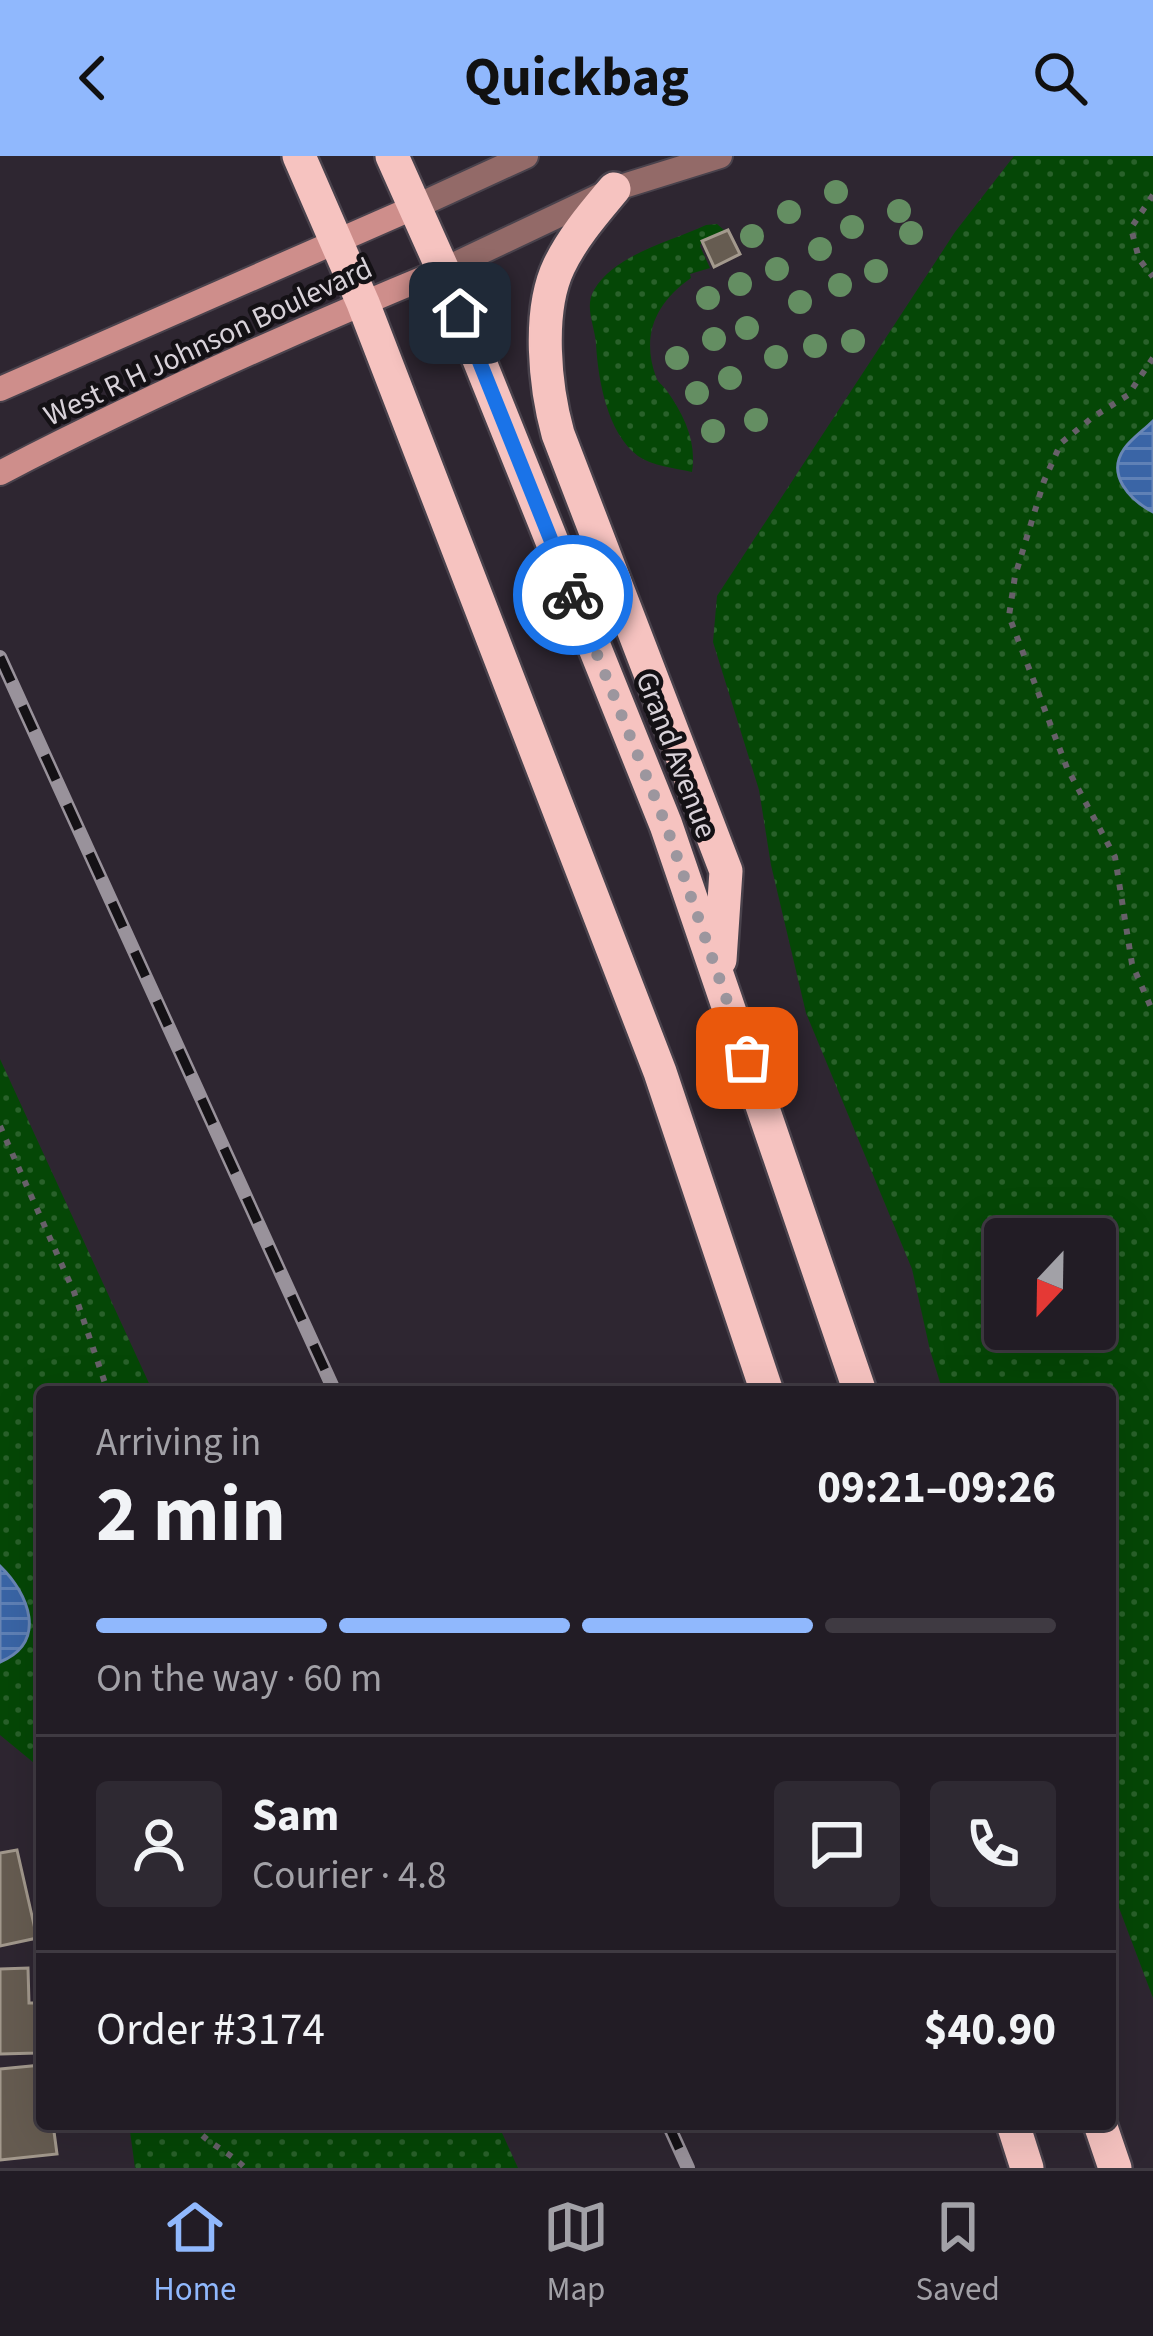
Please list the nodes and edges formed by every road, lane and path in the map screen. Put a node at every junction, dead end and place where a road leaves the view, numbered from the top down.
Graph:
1 (299, 156) edge
2 (392, 156) edge
3 (526, 156) edge
4 (720, 156) edge
5 (614, 189) junction
6 (1153, 195) edge
7 (415, 208) junction
8 (336, 240) junction
9 (443, 270) junction
10 (1153, 277) edge
11 (364, 303) junction
12 (1153, 358) edge
13 (1148, 371) edge
14 (0, 388) edge
15 (0, 473) edge
16 (718, 974) junction
17 (1153, 1012) edge
18 (0, 1126) edge
19 (106, 1386) edge
20 (765, 1386) edge
21 (858, 1386) edge
22 (196, 2130) edge
23 (1015, 2130) edge
24 (1102, 2130) edge
25 (245, 2168) edge
26 (1028, 2168) edge
27 (1115, 2168) edge

1 - 8 highway
2 - 7 highway, Grand Avenue
3 - 7 street
4 - 5 street
5 - 9 street
5 - 16 highway
6 - 10 path
7 - 8 main road, West R H Johnson Boulevard
7 - 9 highway, Grand Avenue
8 - 11 highway
8 - 14 main road, West R H Johnson Boulevard
9 - 11 main road, West R H Johnson Boulevard
9 - 16 highway, Grand Avenue
11 - 15 main road, West R H Johnson Boulevard
11 - 20 highway
12 - 13 path
13 - 17 path
16 - 21 highway, Grand Avenue
18 - 19 path
22 - 25 path
23 - 26 highway
24 - 27 highway

